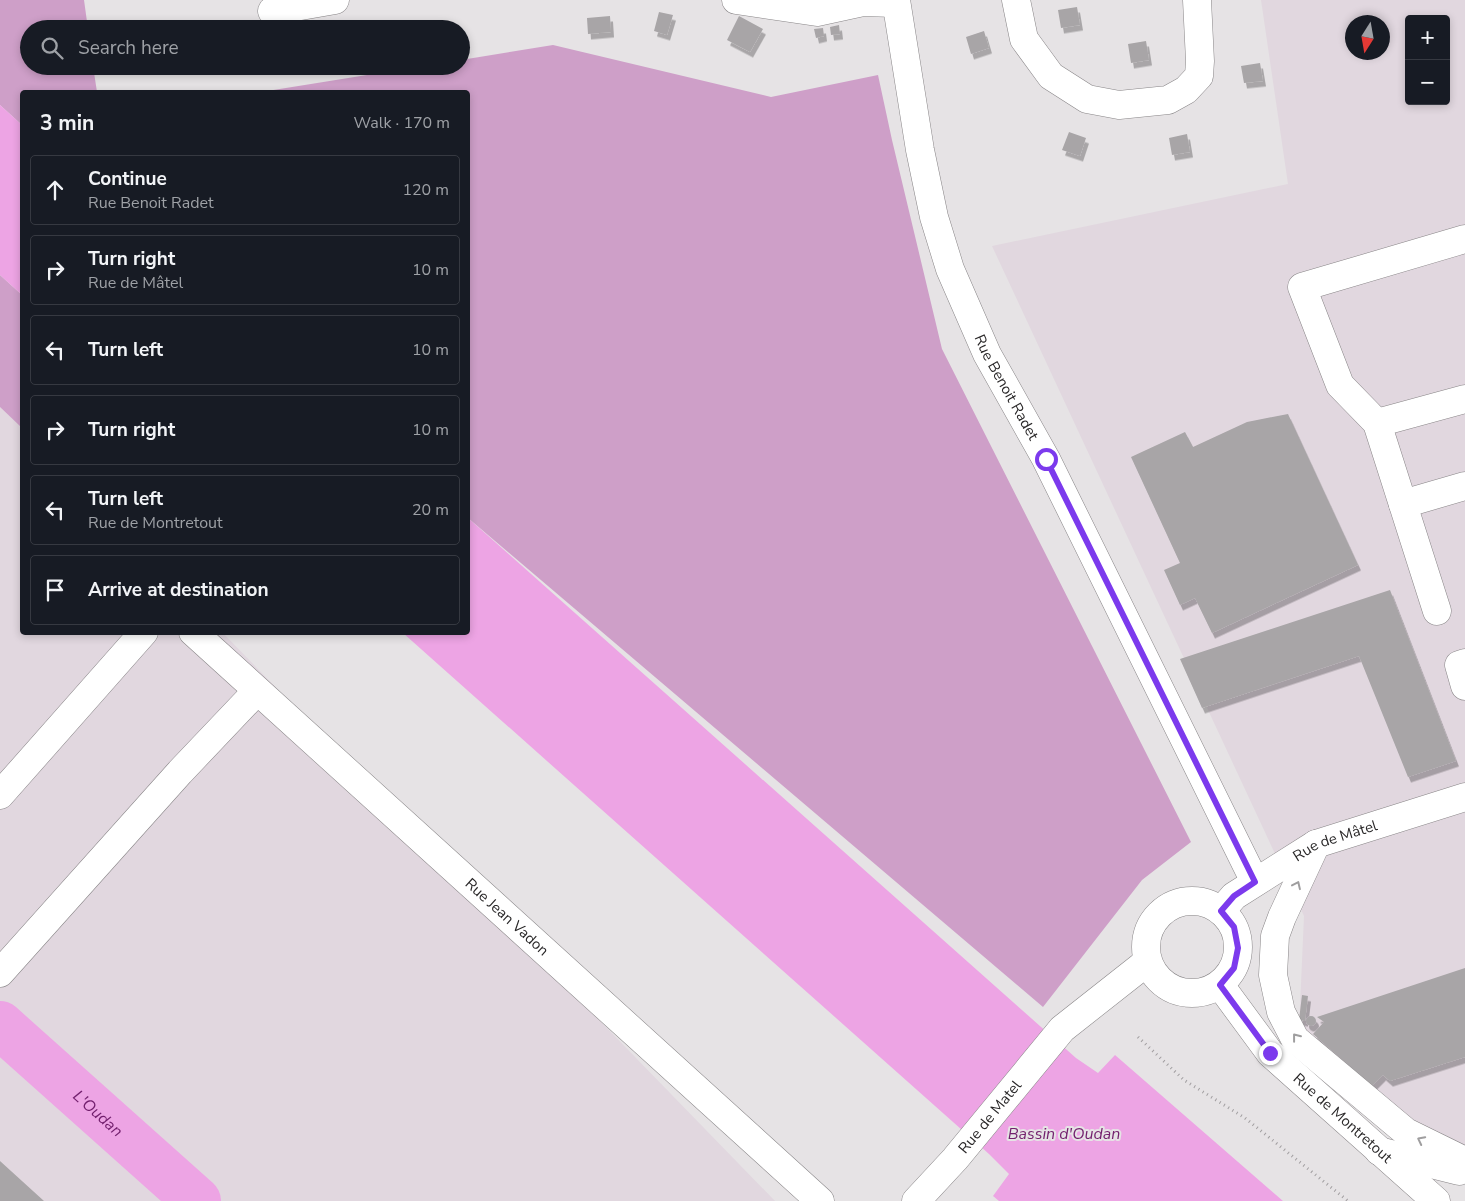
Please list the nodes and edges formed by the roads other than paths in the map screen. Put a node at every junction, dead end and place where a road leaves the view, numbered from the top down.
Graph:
1 (336, 0) edge
2 (736, 0) edge
3 (1016, 0) edge
4 (1197, 0) edge
5 (896, 1) edge
6 (272, 11) dead end
7 (1465, 239) edge
8 (1465, 399) edge
9 (1377, 423) junction
10 (1465, 486) edge
11 (1403, 504) junction
12 (1437, 611) dead end
13 (141, 635) edge
14 (196, 635) edge
15 (1465, 663) edge
16 (1465, 686) edge
17 (257, 691) junction
18 (0, 795) edge
19 (1465, 797) edge
20 (1316, 844) junction
21 (1255, 882) junction
22 (1221, 911) junction
23 (1147, 962) junction
24 (0, 973) edge
25 (1220, 985) junction
26 (1379, 1151) junction
27 (1465, 1161) edge
28 (1465, 1172) edge
29 (820, 1201) edge
30 (916, 1201) edge
31 (1436, 1201) edge

1 - 6 street
2 - 5 street
3 - 4 street
5 - 21 street, Rue Benoit Radet
7 - 9 street
8 - 9 street
9 - 11 street
10 - 11 street
11 - 12 street
13 - 18 street
14 - 17 street, Rue Jean Vadon
15 - 16 street
17 - 24 street
17 - 29 street, Rue Jean Vadon
19 - 20 street, Rue de Mâtel
20 - 21 street, Rue de Mâtel
27 -> 20 street
21 - 22 street, Rue de Mâtel
22 - 23 street
22 - 25 street
23 - 25 street
23 - 30 street, Rue de Matel
25 - 26 street, Rue de Montretout
26 - 28 street
26 - 31 street, Rue de Montretout

